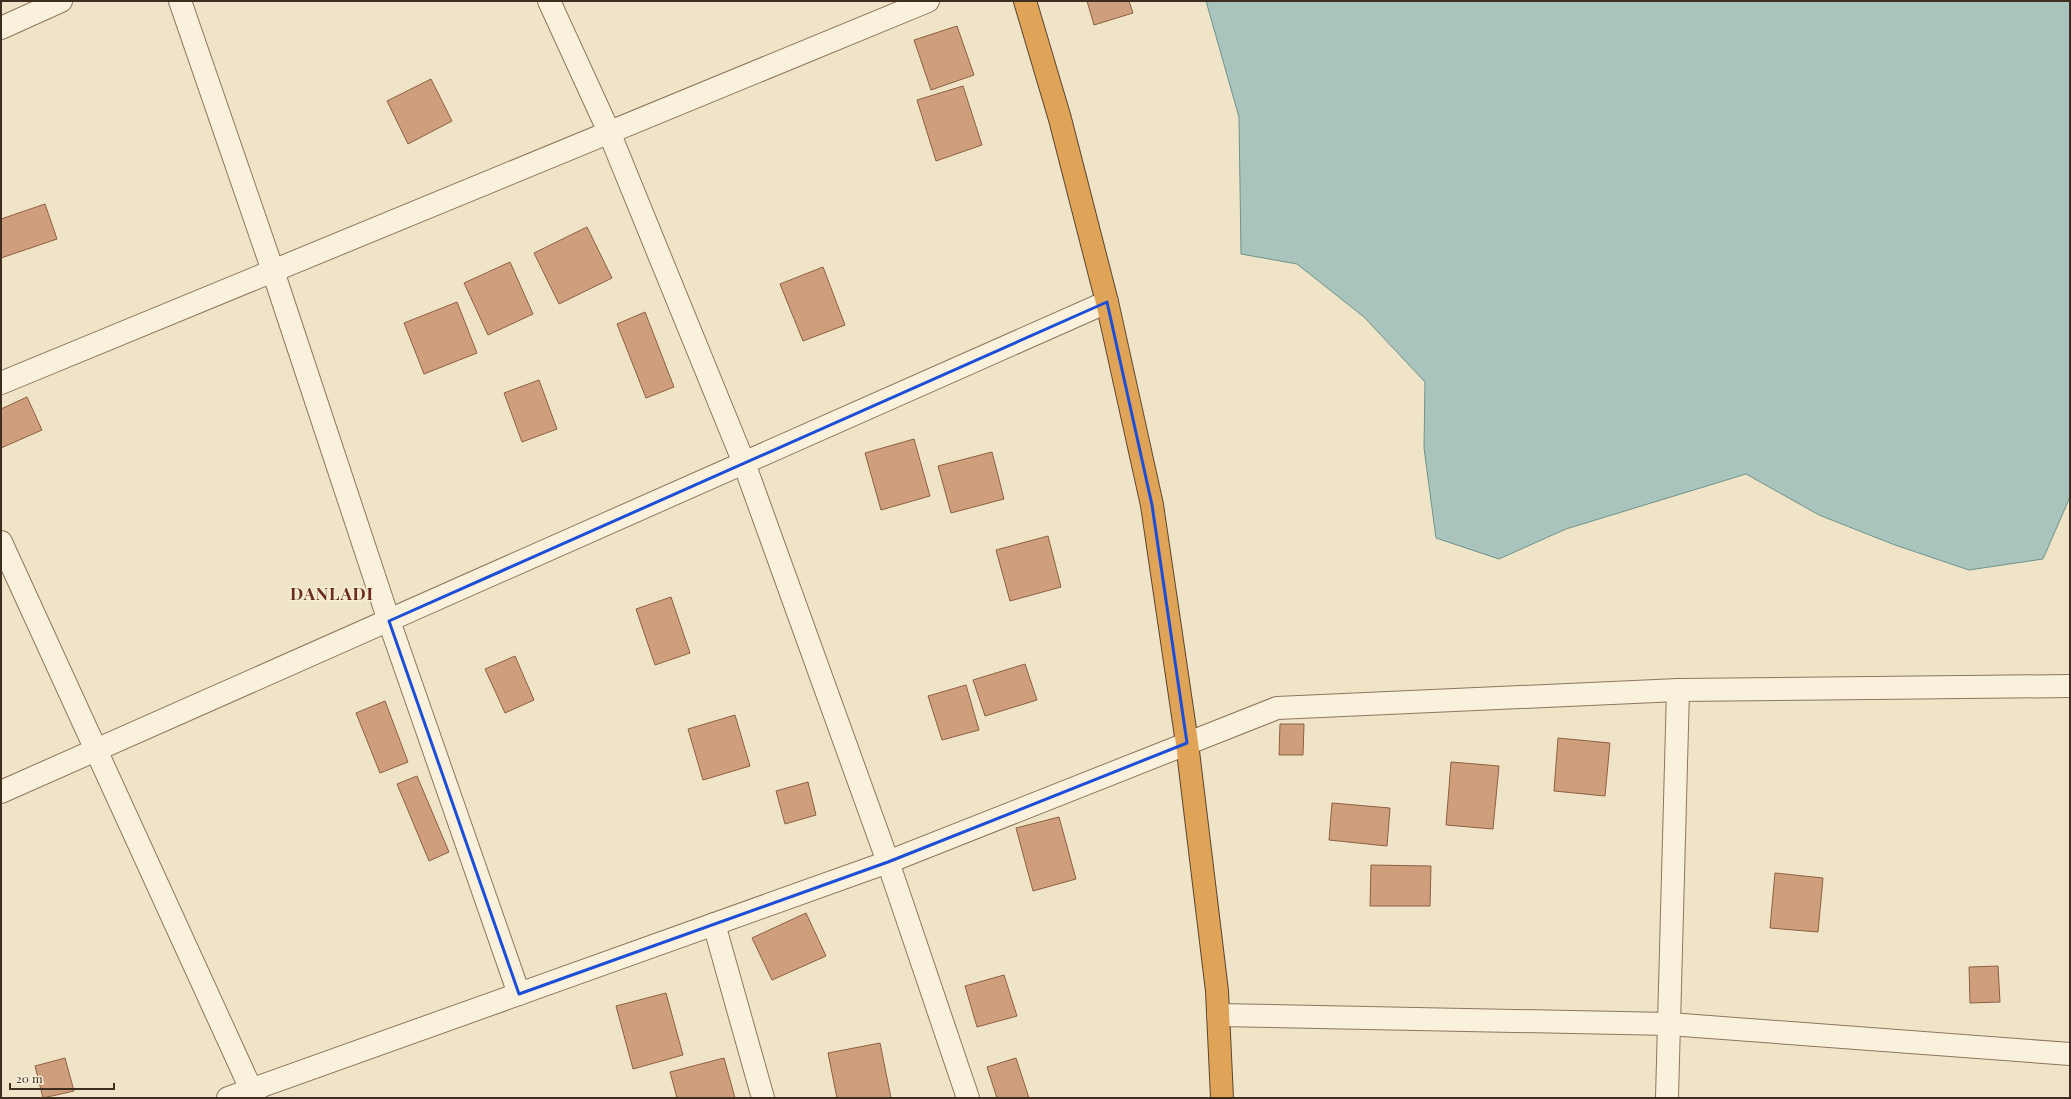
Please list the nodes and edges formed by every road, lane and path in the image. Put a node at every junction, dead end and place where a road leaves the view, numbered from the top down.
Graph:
1 (61, 1) edge
2 (180, 1) edge
3 (549, 1) edge
4 (928, 1) edge
5 (1025, 1) edge
6 (1, 28) edge
7 (609, 132) junction
8 (273, 271) junction
9 (1107, 302) junction
10 (1, 383) edge
11 (744, 463) junction
12 (1, 542) edge
13 (389, 620) junction
14 (2070, 686) edge
15 (1678, 690) junction
16 (1186, 743) junction
17 (96, 750) junction
18 (1, 792) edge
19 (888, 862) junction
20 (714, 924) junction
21 (519, 994) junction
22 (1218, 1015) junction
23 (1669, 1024) junction
24 (2070, 1054) edge
25 (253, 1094) edge
26 (228, 1098) edge
27 (763, 1098) edge
28 (968, 1098) edge
29 (1222, 1098) edge
30 (1667, 1098) edge

1 - 6 street
2 - 8 street
3 - 7 street
4 - 7 street
5 - 9 highway
7 - 8 street
7 - 11 street
8 - 10 street
8 - 13 street
9 - 11 street
9 - 16 highway
11 - 13 street
11 - 19 street
12 - 17 street
13 - 17 street
13 - 21 street
14 - 15 street
15 - 16 street
15 - 23 street
16 - 19 street
16 - 22 highway
17 - 18 street
17 - 25 street
19 - 20 street
19 - 28 street
20 - 21 street
20 - 27 street
21 - 25 street
22 - 23 street
22 - 29 highway
23 - 24 street
23 - 30 street
25 - 26 street

